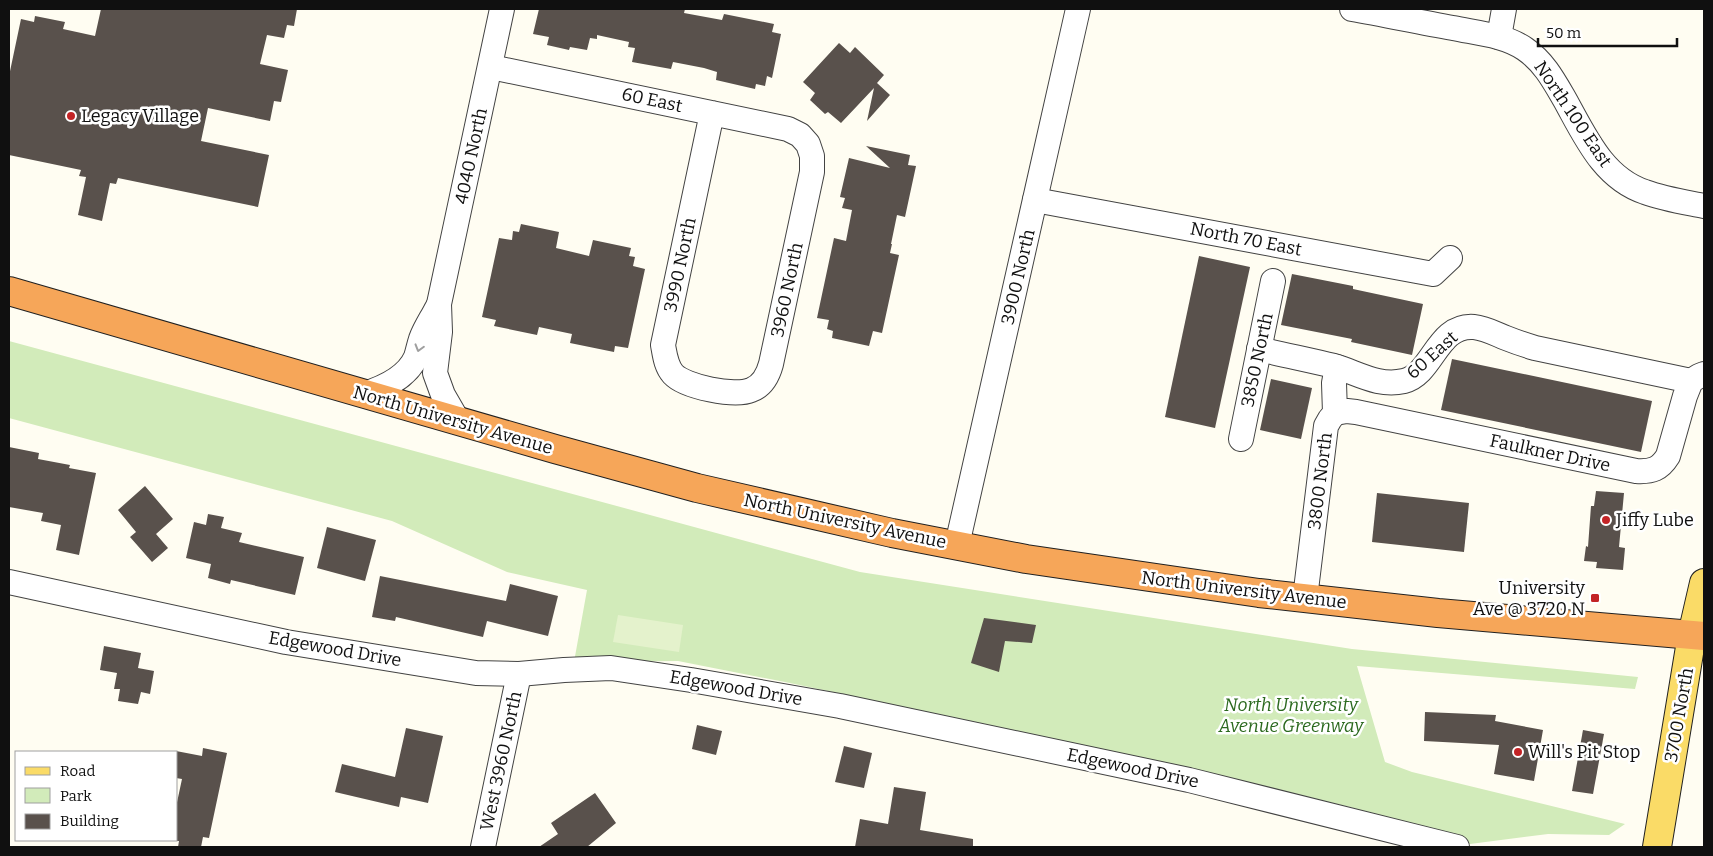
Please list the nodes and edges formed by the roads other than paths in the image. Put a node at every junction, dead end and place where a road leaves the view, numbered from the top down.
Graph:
1 (502, 9) edge
2 (1078, 9) edge
3 (1352, 9) edge
4 (1504, 9) edge
5 (1499, 37) junction
6 (491, 67) junction
7 (712, 113) junction
8 (808, 144) joint
9 (1035, 200) junction
10 (1704, 206) edge
11 (1450, 258) dead end
12 (1273, 281) dead end
13 (9, 291) edge
14 (439, 304) junction
15 (1260, 349) junction
16 (1336, 367) junction
17 (1698, 378) edge
18 (711, 389) joint
19 (364, 394) junction
20 (1335, 413) junction
21 (458, 421) junction
22 (1241, 439) dead end
23 (957, 545) junction
24 (9, 582) edge
25 (1704, 583) edge
26 (1305, 598) junction
27 (1698, 635) edge
28 (520, 674) junction
29 (483, 847) edge
30 (1457, 847) edge
31 (1657, 847) edge

1 - 6 street, 4040 North
2 - 9 street, 3900 North
3 - 5 street, North 100 East
4 - 5 street
5 - 10 street, North 100 East
6 - 7 street, 60 East
6 - 14 street, 4040 North
7 - 8 street, 60 East
7 - 18 street, 3990 North
8 - 18 street, 3960 North
9 - 11 street, North 70 East
9 - 23 street, 3900 North
12 - 15 street, 3850 North
13 - 19 highway, North University Avenue
14 -> 19 street, 4040 North
14 - 21 street, 4040 North
15 - 16 street, 60 East
15 - 22 street, 3850 North
16 - 17 street, 60 East
16 - 20 street, 3800 North
17 - 20 street, Faulkner Drive
19 - 21 highway, North University Avenue
20 - 26 street, 3800 North
21 - 23 highway, North University Avenue
23 - 26 highway, North University Avenue
24 - 28 street, Edgewood Drive
25 - 27 main road, 3700 North
26 - 27 highway, North University Avenue
27 - 31 main road, 3700 North
28 - 29 street, West 3960 North
28 - 30 street, Edgewood Drive

